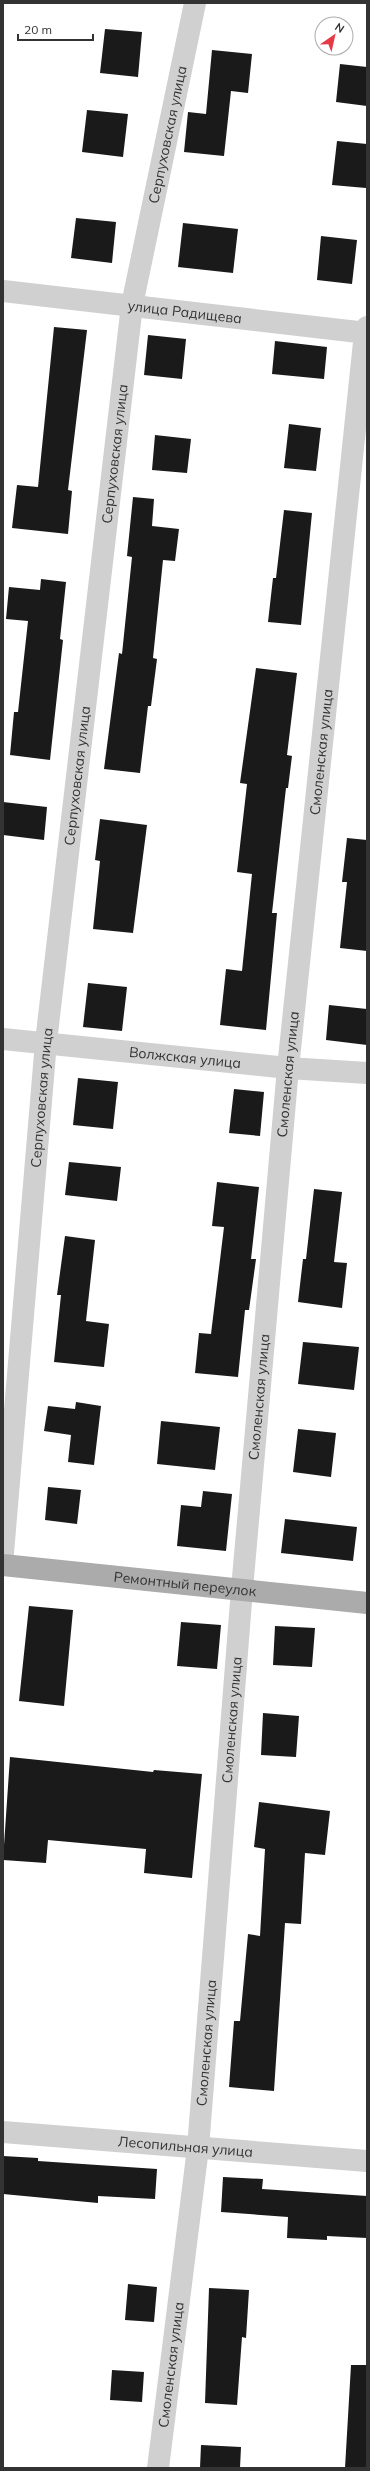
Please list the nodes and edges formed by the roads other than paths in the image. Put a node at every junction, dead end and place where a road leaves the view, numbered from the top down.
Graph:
1 (195, 3) edge
2 (3, 291) edge
3 (132, 305) junction
4 (366, 331) edge
5 (3, 1039) edge
6 (46, 1042) junction
7 (288, 1068) junction
8 (367, 1073) edge
9 (3, 1553) edge
10 (3, 1565) edge
11 (242, 1589) junction
12 (367, 1603) edge
13 (3, 2132) edge
14 (198, 2148) junction
15 (367, 2161) edge
16 (158, 2468) edge

1 - 3 street, Серпуховская улица
2 - 3 street, улица Радищева
3 - 4 street, улица Радищева
3 - 6 street, Серпуховская улица
4 - 7 street, Смоленская улица
5 - 6 street, Волжская улица
6 - 7 street, Волжская улица
6 - 9 street, Серпуховская улица
7 - 8 street, Волжская улица
7 - 11 street, Смоленская улица
10 - 11 main road, Ремонтный переулок
11 - 12 main road, Ремонтный переулок
11 - 14 street, Смоленская улица
13 - 14 street, Лесопильная улица
14 - 15 street, Лесопильная улица
14 - 16 street, Смоленская улица

